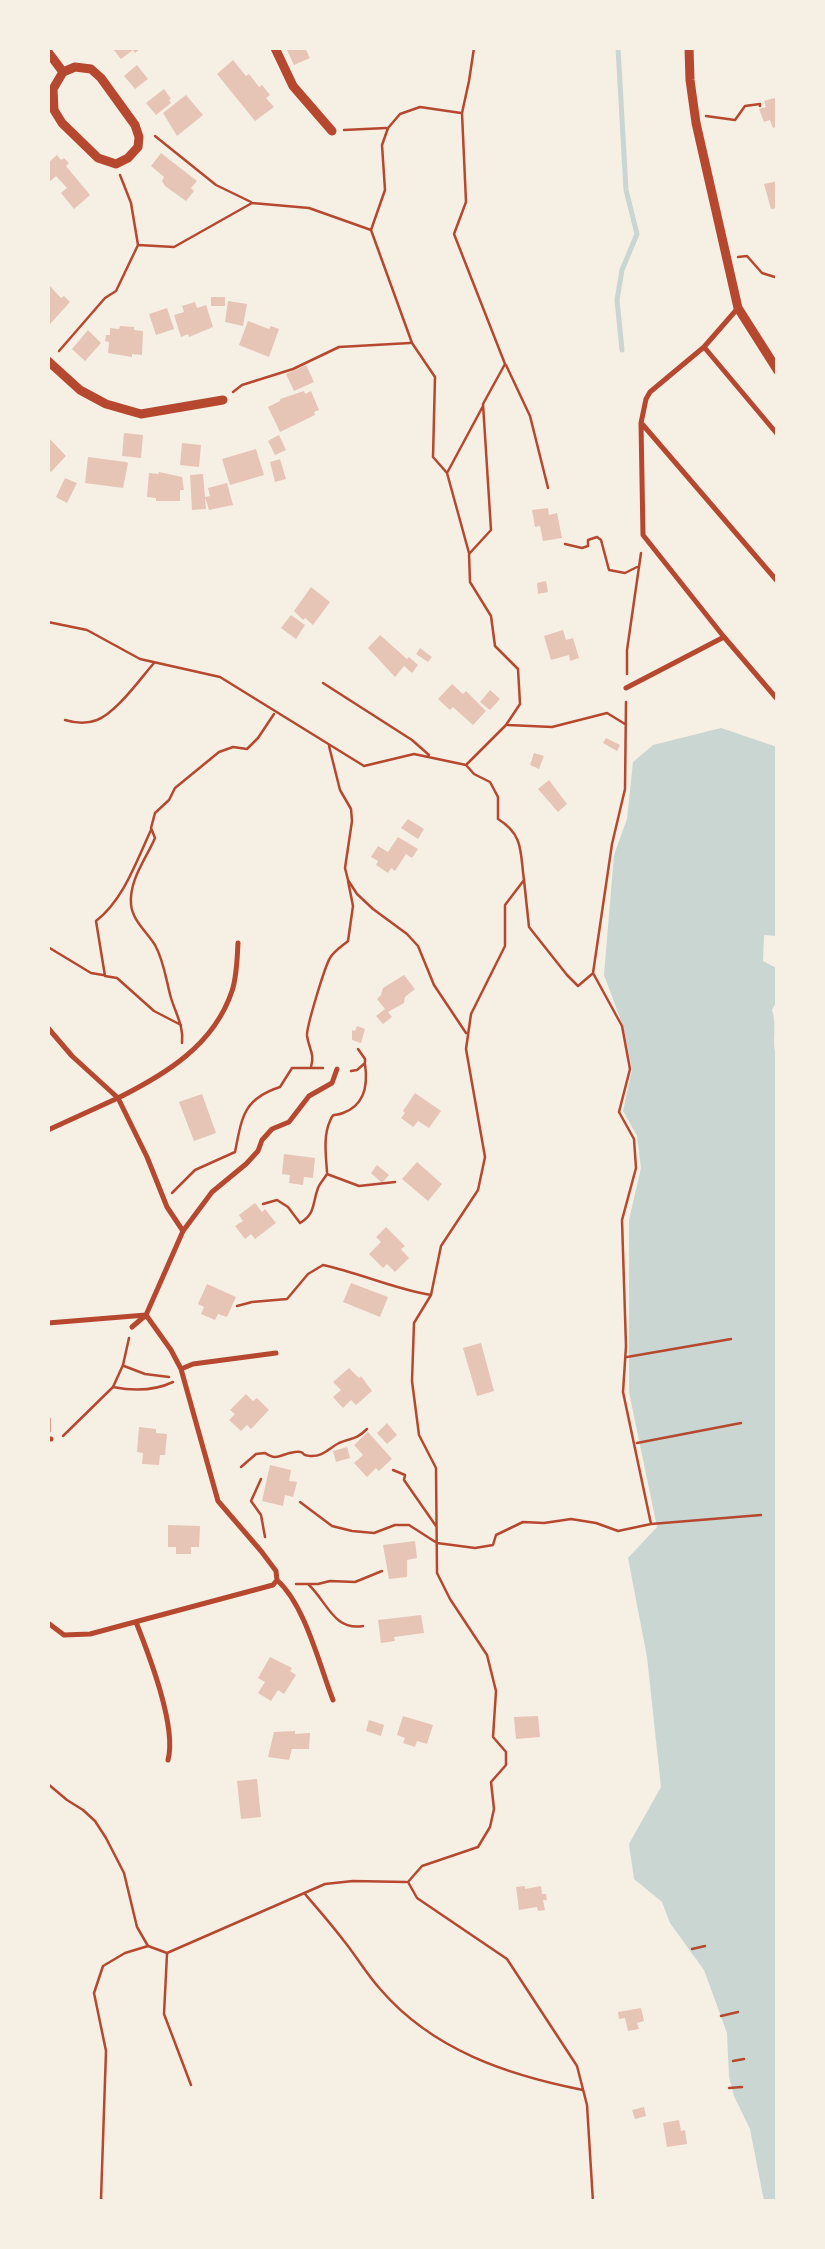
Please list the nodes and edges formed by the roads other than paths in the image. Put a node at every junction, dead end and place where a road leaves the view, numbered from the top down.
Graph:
1 (275, 48) edge
2 (690, 48) edge
3 (48, 52) edge
4 (63, 72) junction
5 (332, 130) road end
6 (738, 308) junction
7 (704, 347) junction
8 (48, 362) edge
9 (778, 370) edge
10 (223, 400) road end
11 (641, 423) junction
12 (778, 435) edge
13 (778, 582) edge
14 (724, 637) junction
15 (626, 688) road end
16 (778, 700) edge
17 (238, 943) dead end
18 (48, 1028) edge
19 (337, 1070) road end
20 (118, 1098) junction
21 (48, 1130) edge
22 (183, 1231) junction
23 (146, 1316) junction
24 (48, 1323) edge
25 (132, 1327) road end
26 (276, 1352) dead end
27 (181, 1369) junction
28 (48, 1418) edge
29 (48, 1431) edge
30 (277, 1580) junction
31 (136, 1622) junction
32 (48, 1623) edge
33 (333, 1700) dead end
34 (168, 1760) dead end

1 - 5 street
2 - 6 street
3 - 4 street
4 - 4 street
6 - 7 lane
6 - 9 street
7 - 11 lane
7 - 12 lane
8 - 10 street
11 - 13 lane
11 - 14 lane
14 - 15 lane
14 - 16 lane
17 - 20 lane
18 - 20 lane
19 - 22 lane
20 - 21 lane
20 - 22 lane
22 - 23 lane
23 - 24 lane
23 - 25 lane
23 - 27 lane
26 - 27 lane
27 - 30 lane
28 - 29 lane
30 - 31 lane
30 - 33 lane
31 - 32 lane
31 - 34 lane

